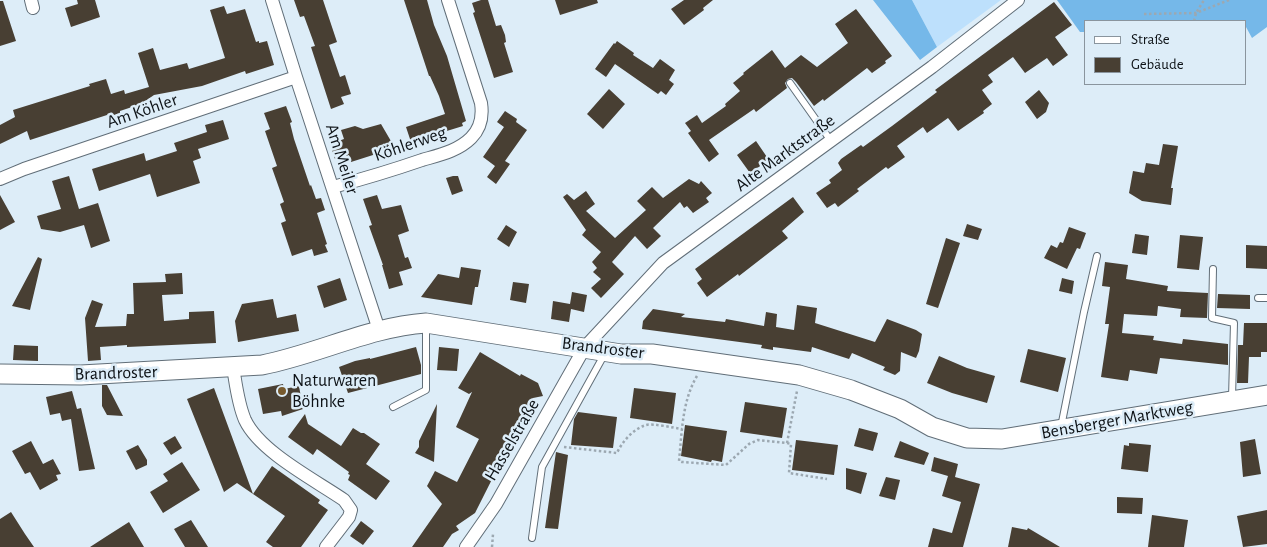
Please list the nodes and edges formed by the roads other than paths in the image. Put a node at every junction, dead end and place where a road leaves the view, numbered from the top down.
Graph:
1 (272, 0) edge
2 (448, 0) edge
3 (1018, 0) edge
4 (296, 77) junction
5 (790, 83) dead end
6 (831, 141) junction
7 (0, 180) edge
8 (333, 187) junction
9 (1097, 256) dead end
10 (1213, 269) dead end
11 (1258, 298) dead end
12 (1267, 298) edge
13 (426, 322) junction
14 (379, 330) junction
15 (585, 347) junction
16 (606, 351) junction
17 (233, 368) junction
18 (0, 374) edge
19 (1267, 395) edge
20 (1232, 401) junction
21 (393, 407) dead end
22 (1060, 430) junction
23 (967, 438) joint
24 (532, 538) dead end
25 (326, 547) edge
26 (466, 547) edge

1 - 4 street, Am Meiler
2 - 8 street, Köhlerweg
3 - 6 street, Alte Marktstraße
4 - 7 street, Am Köhler
4 - 8 street, Am Meiler
5 - 6 lane
6 - 15 street, Alte Marktstraße
8 - 14 street, Am Meiler
9 - 22 lane
10 - 20 lane
11 - 12 lane
13 - 14 street, Brandroster
13 - 15 street, Brandroster
13 - 21 lane
14 - 17 street, Brandroster
15 - 16 street, Brandroster
15 - 26 street, Hasselstraße
16 - 23 street, Brandroster
16 - 24 lane
17 - 18 street, Brandroster
17 - 25 street
19 - 20 street, Bensberger Marktweg
20 - 22 street, Bensberger Marktweg
22 - 23 street, Bensberger Marktweg

